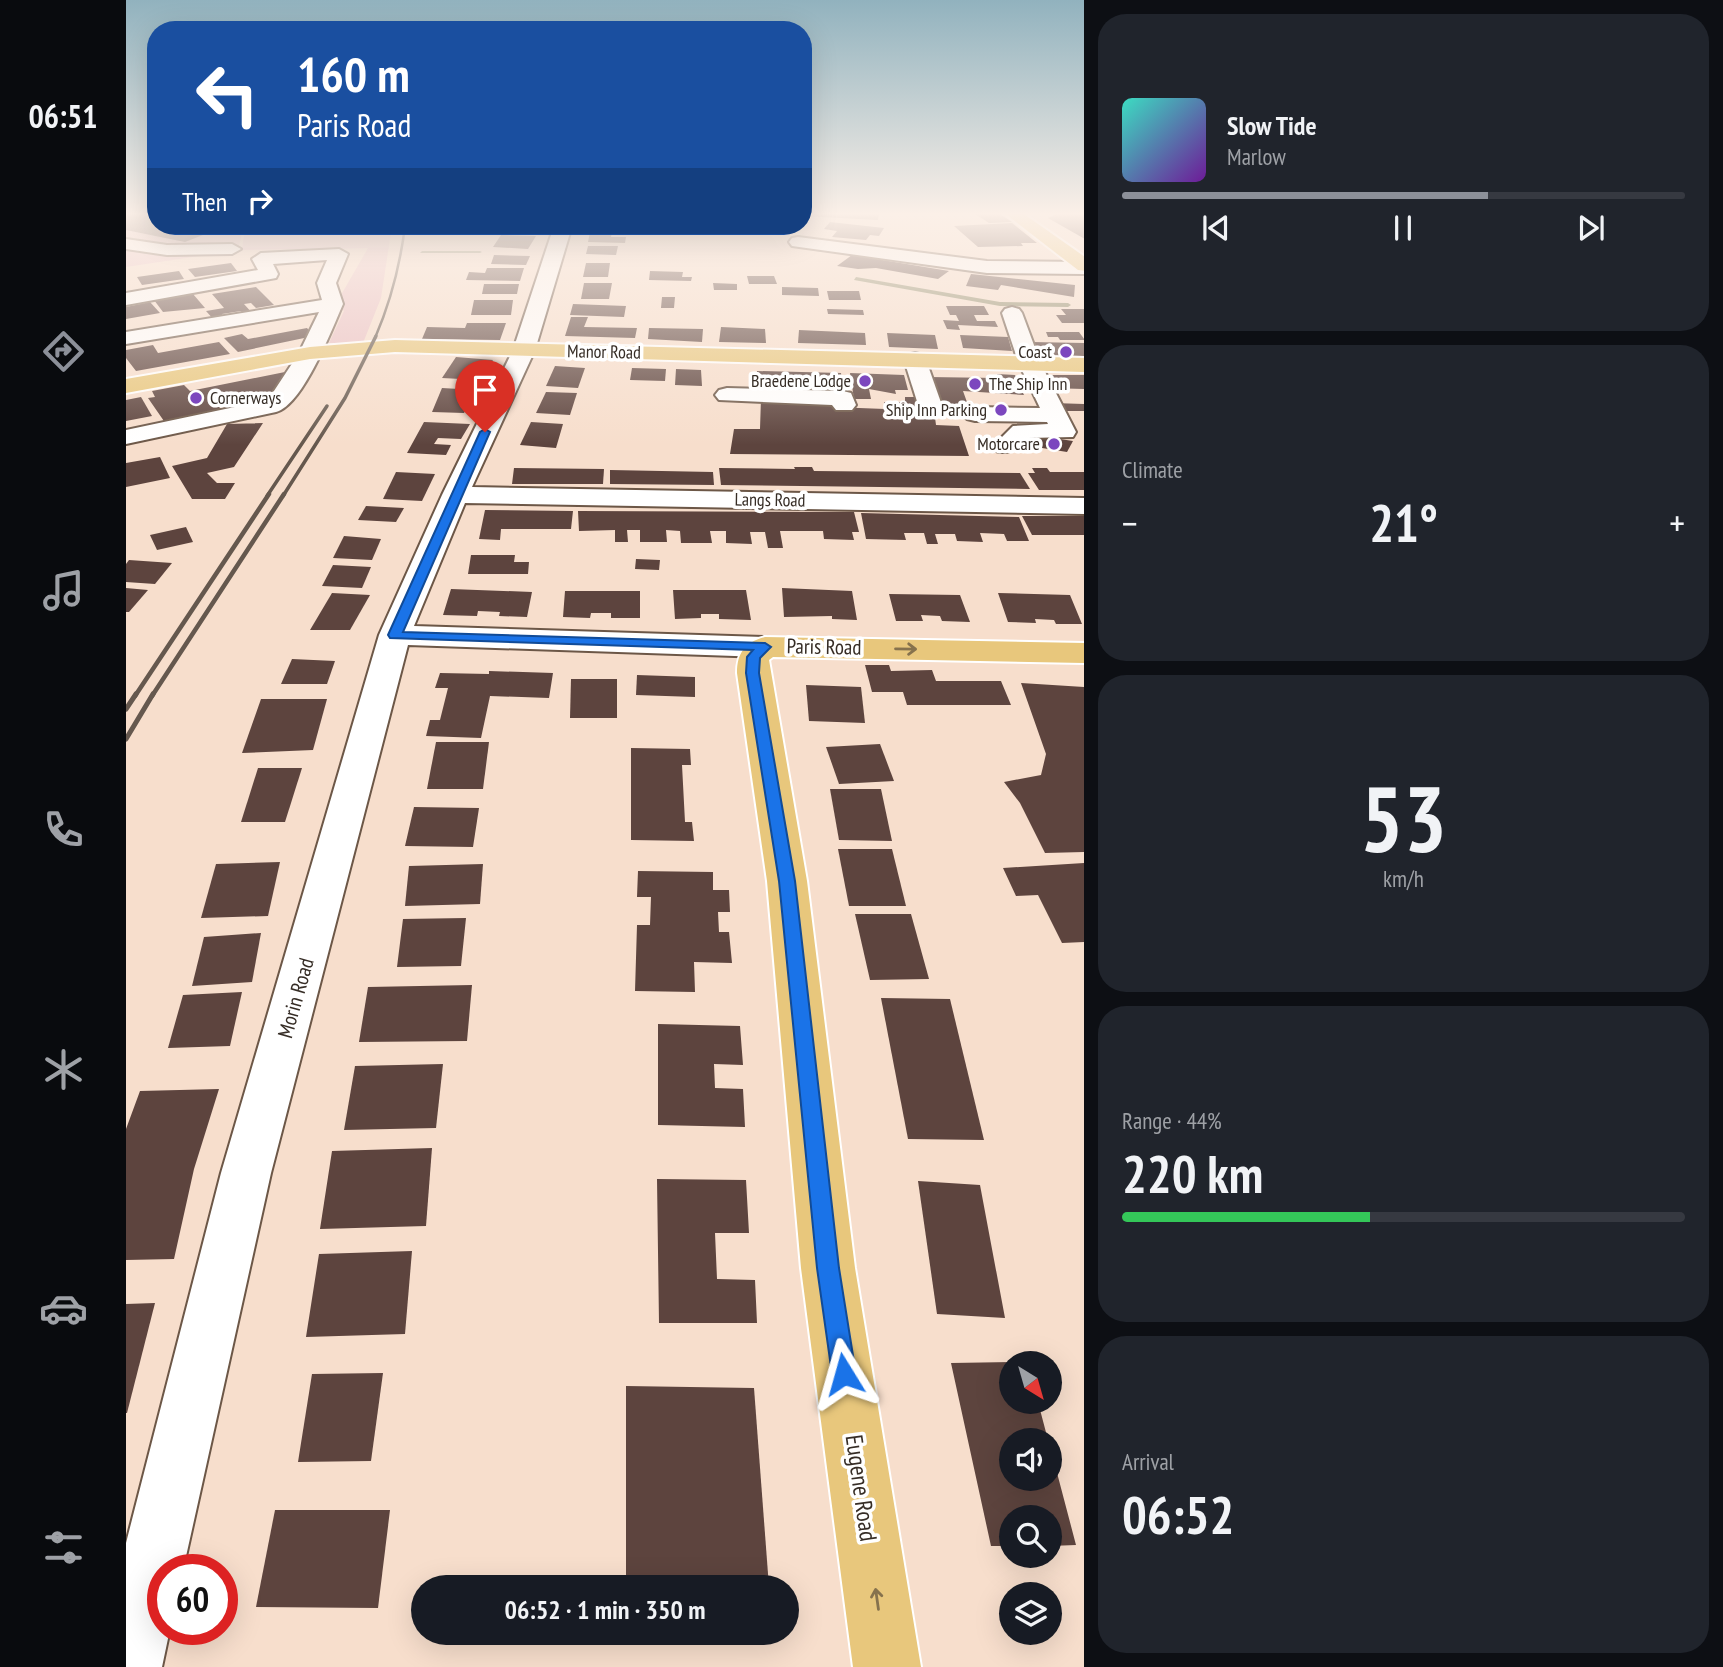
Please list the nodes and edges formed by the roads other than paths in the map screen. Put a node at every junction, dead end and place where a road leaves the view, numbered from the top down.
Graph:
1 (174, 290) edge
2 (308, 290) edge
3 (322, 290) edge
4 (543, 290) edge
5 (320, 295) junction
6 (126, 299) edge
7 (1012, 313) dead end
8 (126, 338) edge
9 (524, 350) junction
10 (310, 353) junction
11 (727, 355) junction
12 (915, 360) junction
13 (1030, 364) junction
14 (1084, 365) edge
15 (126, 386) edge
16 (844, 405) dead end
17 (932, 411) dead end
18 (975, 414) dead end
19 (1054, 415) junction
20 (126, 437) edge
21 (1005, 446) dead end
22 (455, 495) junction
23 (1084, 506) edge
24 (395, 635) junction
25 (765, 647) junction
26 (1084, 653) edge
27 (128, 1667) edge
28 (887, 1667) edge

1 - 6 street
2 - 5 street
3 - 5 street
4 - 9 street, Morin Road
5 - 8 street
5 - 10 street
7 - 13 street
9 - 10 main road, Manor Road
9 - 11 main road, Manor Road
9 - 22 street, Morin Road
10 - 15 main road, Manor Road
10 - 20 street
11 - 12 main road, Manor Road
11 - 16 street
12 - 13 main road, Manor Road
12 - 17 street
13 - 14 main road, Manor Road
13 - 19 street
18 - 19 street
19 - 21 street
22 - 23 street, Langs Road
22 - 24 street, Morin Road
24 - 25 street, Paris Road
24 - 27 street, Morin Road
25 -> 26 main road, Paris Road
28 -> 25 main road, Eugene Road

